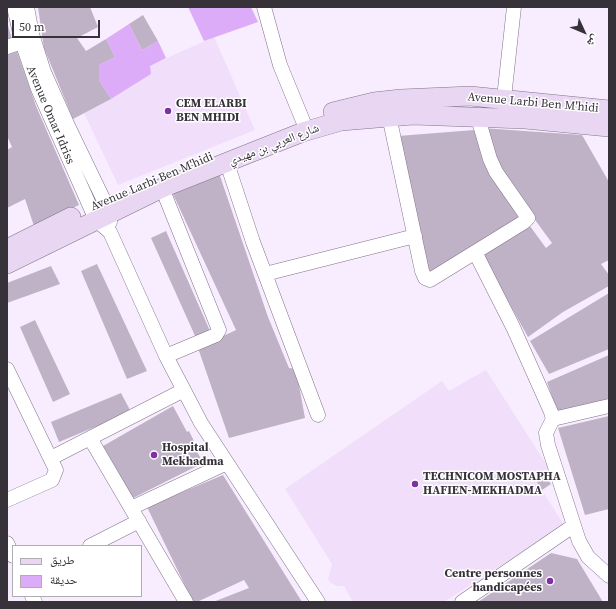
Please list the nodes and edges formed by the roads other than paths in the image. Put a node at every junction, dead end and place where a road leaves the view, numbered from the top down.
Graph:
1 (14, 7) edge
2 (27, 7) edge
3 (264, 7) edge
4 (514, 7) edge
5 (22, 42) junction
6 (7, 47) edge
7 (504, 98) junction
8 (609, 110) edge
9 (389, 116) junction
10 (478, 118) junction
11 (303, 121) junction
12 (609, 127) edge
13 (227, 163) junction
14 (162, 188) junction
15 (100, 211) junction
16 (415, 236) junction
17 (7, 249) edge
18 (475, 252) junction
19 (7, 264) edge
20 (265, 274) junction
21 (166, 356) junction
22 (9, 376) edge
23 (184, 390) junction
24 (609, 406) edge
25 (318, 415) dead end
26 (553, 419) junction
27 (90, 438) junction
28 (51, 458) junction
29 (227, 463) junction
30 (7, 500) edge
31 (131, 508) junction
32 (139, 521) junction
33 (573, 526) junction
34 (7, 543) edge
35 (92, 545) edge
36 (12, 554) edge
37 (609, 576) edge
38 (186, 602) edge
39 (318, 602) edge
40 (462, 602) edge

1 - 5 street, Avenue Omar Idriss
2 - 15 street
3 - 11 street
4 - 7 street
5 - 6 street
5 - 15 street, Avenue Omar Idriss
7 - 8 main road, Avenue Larbi Ben M'hidi
7 - 11 main road, Avenue Larbi Ben M'hidi
9 - 10 main road, شارع العربي بن مهيدي
9 - 13 main road, شارع العربي بن مهيدي
9 - 16 street
10 - 12 main road, شارع العربي بن مهيدي
10 - 18 street
11 - 15 main road, Avenue Larbi Ben M'hidi
13 - 14 main road, شارع العربي بن مهيدي
13 - 20 street
14 - 15 main road, شارع العربي بن مهيدي
14 - 21 street
15 - 17 main road, Avenue Larbi Ben M'hidi
15 - 19 main road, شارع العربي بن مهيدي
15 - 21 street
16 - 18 street
16 - 20 street
18 - 26 street
20 - 25 street
21 - 23 street
22 - 28 street
23 - 27 street
23 - 29 street
24 - 26 street
26 - 33 street
27 - 28 street
27 - 31 street
28 - 30 street
29 - 31 street
29 - 39 street
31 - 32 street
32 - 35 street
32 - 38 street
33 - 37 street
33 - 40 street
34 - 36 street

